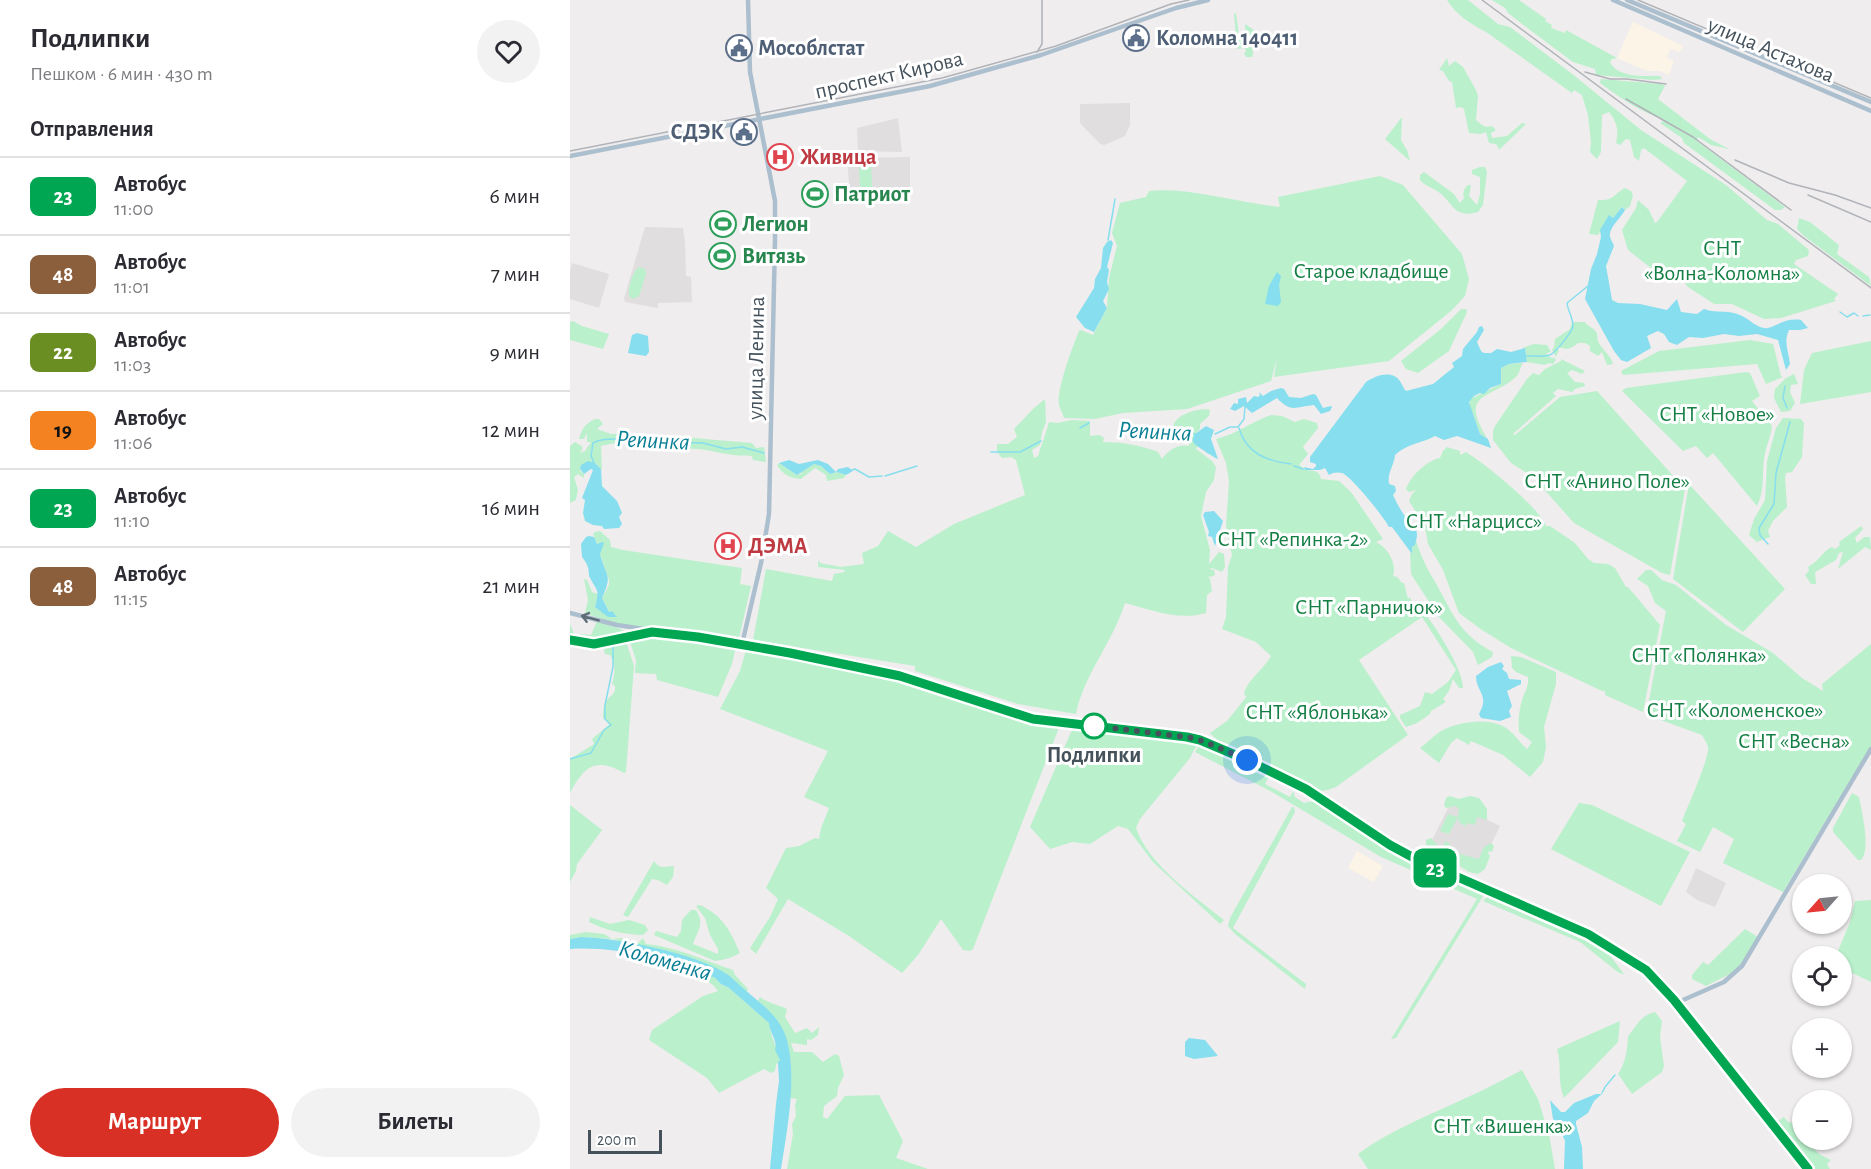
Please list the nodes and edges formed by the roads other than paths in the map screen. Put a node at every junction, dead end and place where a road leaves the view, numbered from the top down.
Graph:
1 (748, 0) edge
2 (1208, 0) edge
3 (1615, 0) edge
4 (1626, 2) edge
5 (1690, 26) junction
6 (1688, 32) junction
7 (1800, 72) junction
8 (1797, 79) junction
9 (1831, 86) junction
10 (1828, 92) junction
11 (1854, 95) junction
12 (1851, 102) junction
13 (1870, 107) edge
14 (759, 120) junction
15 (570, 156) edge
16 (570, 613) edge
17 (652, 632) junction
18 (570, 640) edge
19 (742, 644) junction
20 (1871, 749) edge
21 (1678, 1005) junction
22 (1808, 1169) edge

1 - 14 main road, улица Ленина
2 - 14 main road, проспект Кирова
3 - 4 main road, улица Астахова
4 - 5 main road, улица Астахова
4 - 6 main road, улица Астахова
5 - 6 main road
5 - 7 main road, улица Астахова
6 - 8 main road, улица Астахова
7 - 8 main road
7 - 9 main road, улица Астахова
8 - 10 main road, улица Астахова
9 - 10 main road
9 - 11 main road, улица Астахова
10 - 12 main road, улица Астахова
11 - 12 main road
11 - 13 main road, улица Астахова
12 - 13 main road, улица Астахова
14 - 15 main road, проспект Кирова
14 - 19 main road, улица Ленина
17 -> 16 main road
17 - 18 main road
17 - 19 main road
19 - 21 main road
20 - 21 main road
21 - 22 main road

